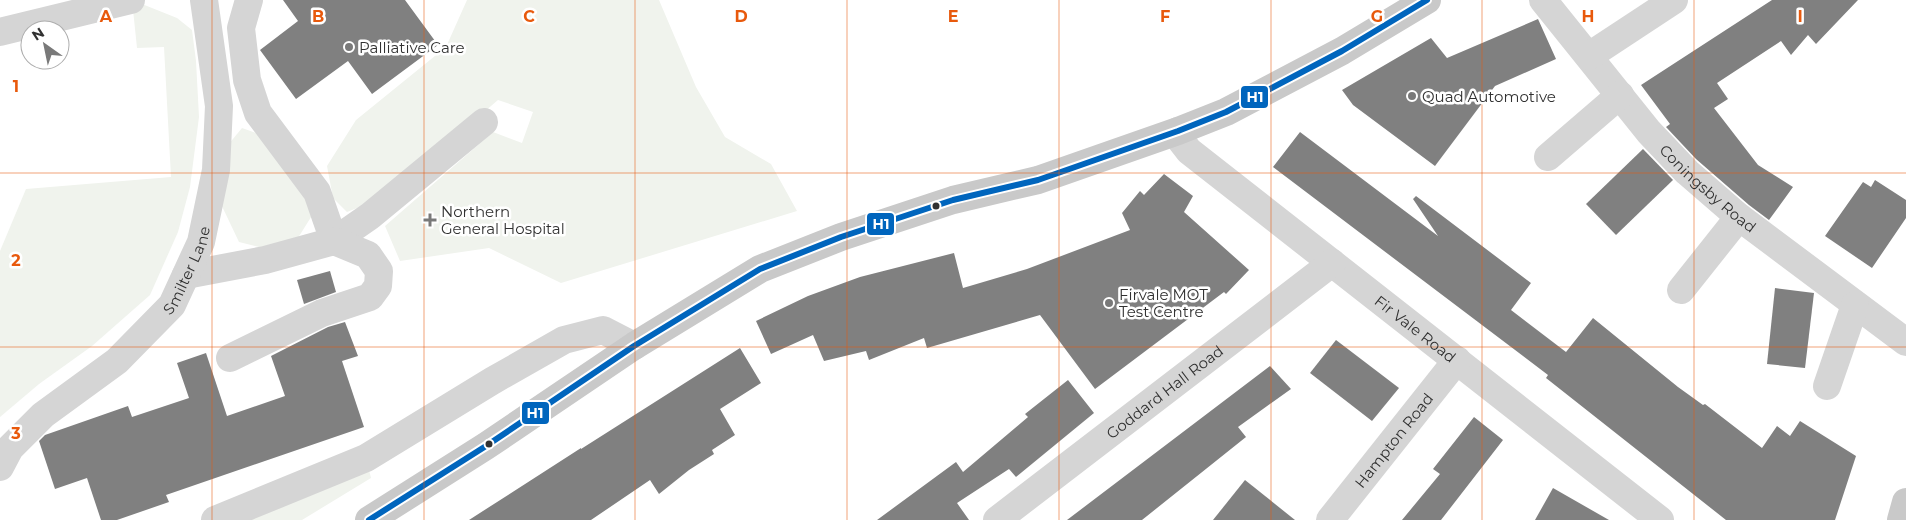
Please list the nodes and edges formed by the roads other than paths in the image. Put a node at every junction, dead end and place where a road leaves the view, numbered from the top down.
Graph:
1 (131, 0) edge
2 (249, 0) edge
3 (1426, 0) edge
4 (1543, 0) edge
5 (1674, 0) edge
6 (202, 1) edge
7 (0, 32) edge
8 (1589, 56) junction
9 (1620, 95) junction
10 (484, 122) dead end
11 (1178, 131) junction
12 (1548, 157) dead end
13 (1738, 217) junction
14 (334, 241) junction
15 (1332, 263) junction
16 (186, 275) junction
17 (1681, 290) dead end
18 (1855, 305) junction
19 (1906, 342) edge
20 (634, 346) junction
21 (230, 358) dead end
22 (1457, 360) junction
23 (1828, 386) dead end
24 (0, 467) edge
25 (1906, 502) edge
26 (1635, 512) edge
27 (215, 520) edge
28 (369, 520) edge
29 (997, 520) edge
30 (1330, 520) edge
31 (1660, 520) edge
32 (1901, 520) edge

1 - 7 street
2 - 14 street
3 - 11 main road
4 - 8 street, Coningsby Road
5 - 8 street
6 - 16 street, Smilter Lane
8 - 9 street, Coningsby Road
9 - 12 street
9 - 13 street, Coningsby Road
10 - 14 street
11 - 15 street, Fir Vale Road
11 - 20 main road
13 - 17 street
13 - 18 street, Coningsby Road
14 - 16 street
14 - 21 street
15 - 22 street, Fir Vale Road
15 - 29 street, Goddard Hall Road
16 - 24 street, Smilter Lane
18 - 19 street, Coningsby Road
18 - 23 street
20 - 27 street
20 - 28 main road
22 - 26 street, Fir Vale Road
22 - 30 street, Hampton Road
25 - 32 main road
26 - 31 street, Fir Vale Road

